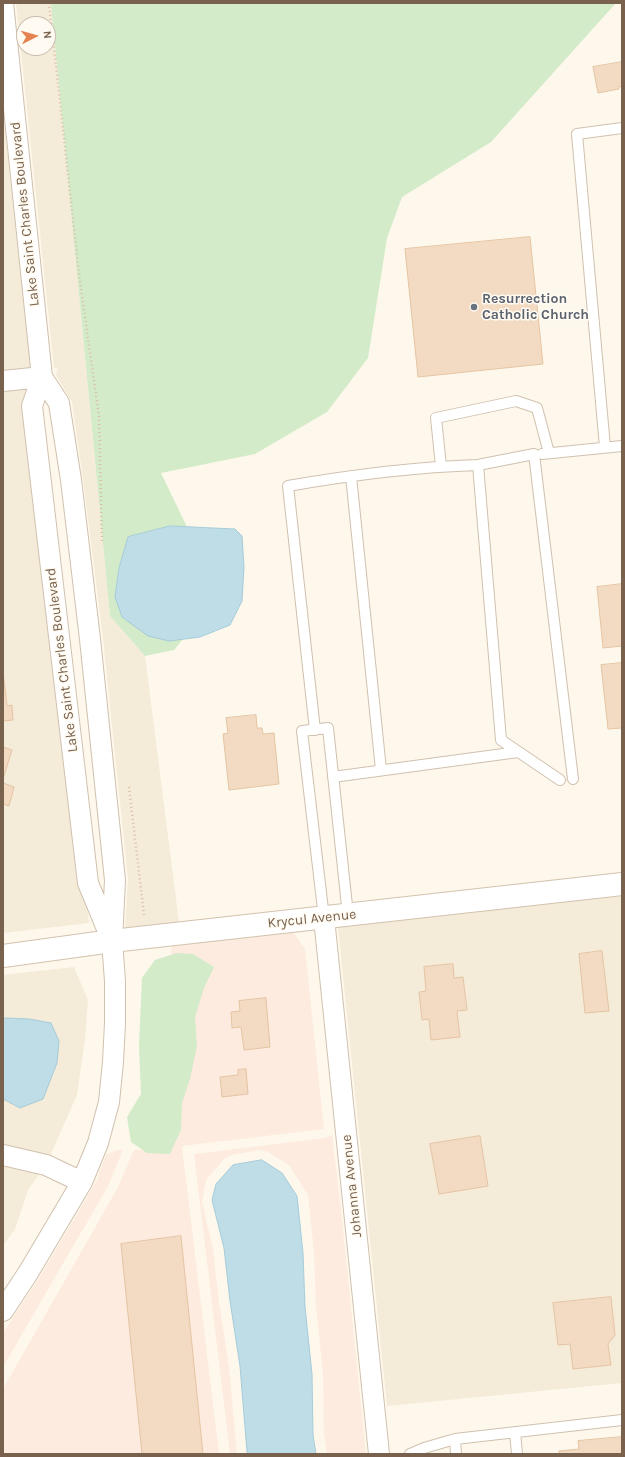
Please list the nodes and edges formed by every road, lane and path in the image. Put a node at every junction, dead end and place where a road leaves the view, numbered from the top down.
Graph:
1 (3, 3) edge
2 (49, 3) edge
3 (622, 128) edge
4 (42, 377) junction
5 (3, 381) edge
6 (622, 446) edge
7 (605, 447) junction
8 (534, 454) junction
9 (549, 454) junction
10 (478, 465) junction
11 (441, 466) junction
12 (352, 476) junction
13 (102, 548) dead end
14 (315, 730) junction
15 (518, 752) junction
16 (381, 770) junction
17 (333, 777) junction
18 (573, 779) dead end
19 (560, 780) dead end
20 (128, 782) dead end
21 (622, 884) edge
22 (348, 915) junction
23 (324, 918) junction
24 (147, 938) junction
25 (112, 941) junction
26 (3, 956) edge
27 (3, 1156) edge
28 (82, 1182) junction
29 (3, 1311) edge
30 (622, 1420) edge
31 (515, 1432) junction
32 (455, 1439) junction
33 (379, 1454) edge
34 (410, 1454) edge
35 (456, 1454) edge
36 (517, 1454) edge

1 - 4 street, Lake Saint Charles Boulevard
2 - 13 path
3 - 7 lane
4 - 5 street
4 - 25 street, Lake Saint Charles Boulevard
4 - 25 street, Lake Saint Charles Boulevard
6 - 7 lane
7 - 9 lane
8 - 9 lane
8 - 10 lane
8 - 18 lane
9 - 11 lane
10 - 11 lane
10 - 15 lane
11 - 12 lane
12 - 14 lane
12 - 16 lane
14 - 17 lane
14 - 23 lane
15 - 16 lane
15 - 19 lane
16 - 17 lane
17 - 22 lane
20 - 24 path
21 - 22 street, Krycul Avenue
22 - 23 street, Krycul Avenue
23 - 24 street, Krycul Avenue
23 - 33 street, Johanna Avenue
24 - 25 street, Krycul Avenue
25 - 26 street, Krycul Avenue
25 - 28 street, Lake Saint Charles Boulevard
27 - 28 street
28 - 29 street, Lake Saint Charles Boulevard
30 - 31 lane
31 - 32 lane
31 - 36 lane
32 - 34 lane
32 - 35 lane

